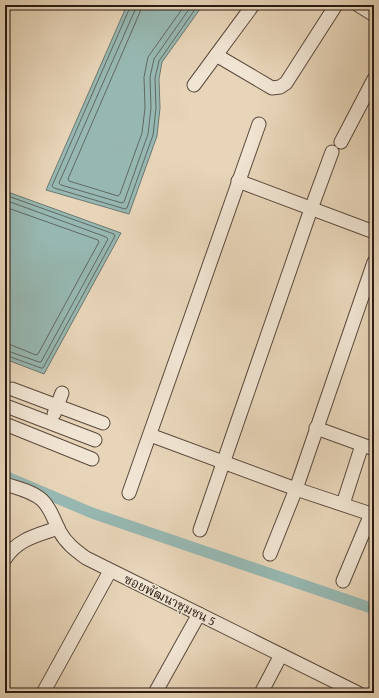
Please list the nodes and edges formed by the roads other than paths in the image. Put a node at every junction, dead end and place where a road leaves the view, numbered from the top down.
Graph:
1 (253, 5) edge
2 (336, 5) edge
3 (358, 5) edge
4 (374, 15) edge
5 (216, 55) junction
6 (374, 79) edge
7 (194, 85) dead end
8 (259, 124) dead end
9 (341, 142) dead end
10 (332, 152) dead end
11 (238, 181) junction
12 (311, 209) junction
13 (374, 232) edge
14 (374, 262) edge
15 (12, 389) dead end
16 (59, 400) junction
17 (6, 406) edge
18 (51, 423) junction
19 (103, 423) dead end
20 (5, 424) edge
21 (316, 428) junction
22 (150, 435) junction
23 (44, 440) junction
24 (95, 440) dead end
25 (368, 447) edge
26 (92, 459) dead end
27 (224, 462) junction
28 (5, 484) edge
29 (296, 489) junction
30 (129, 492) dead end
31 (343, 504) junction
32 (372, 514) edge
33 (58, 528) junction
34 (200, 530) dead end
35 (270, 554) dead end
36 (5, 559) edge
37 (110, 571) junction
38 (343, 581) dead end
39 (199, 614) junction
40 (282, 655) junction
41 (43, 693) edge
42 (155, 693) edge
43 (261, 693) edge
44 (358, 693) edge

1 - 5 street
2 - 5 street
3 - 4 street
5 - 7 street
6 - 9 street
8 - 11 street
10 - 12 street
11 - 12 street
11 - 22 street
12 - 13 street
12 - 27 street
14 - 21 street
15 - 16 street
16 - 18 street
16 - 19 street
17 - 18 street
18 - 23 street
18 - 24 street
20 - 23 street
21 - 25 street
21 - 29 street
22 - 27 street
22 - 30 street
23 - 26 street
25 - 31 street
27 - 29 street
27 - 34 street
28 - 33 street, ซอยพัฒนาชุมชน 5
29 - 31 street
29 - 35 street
31 - 32 street
32 - 38 street
33 - 36 street
33 - 37 street, ซอยพัฒนาชุมชน 5
37 - 39 street, ซอยพัฒนาชุมชน 5
37 - 41 street
39 - 40 street, ซอยพัฒนาชุมชน 5
39 - 42 street
40 - 43 street
40 - 44 street, ซอยพัฒนาชุมชน 5

